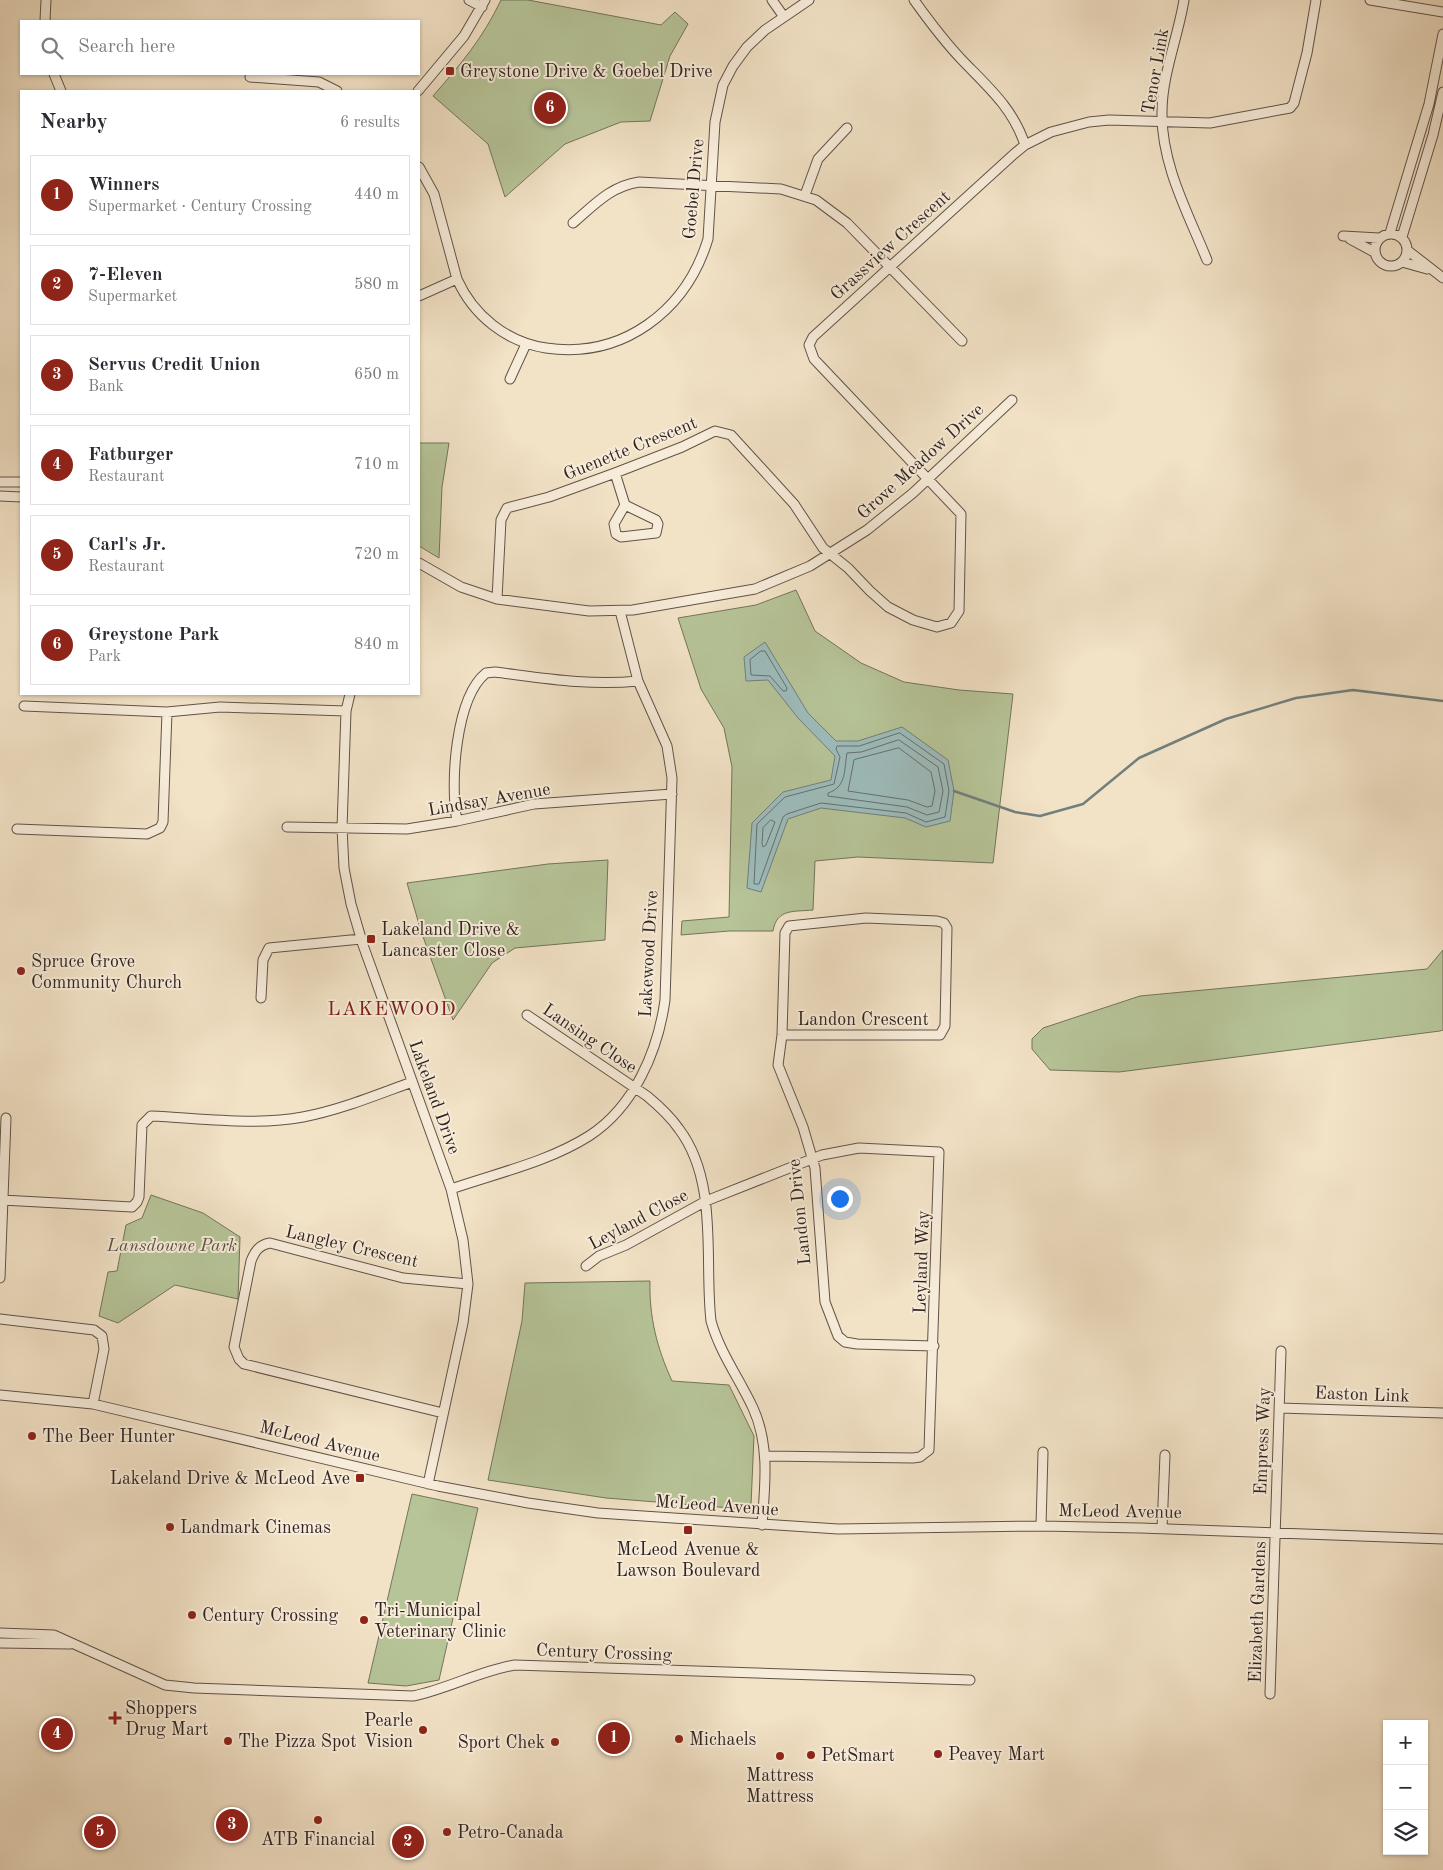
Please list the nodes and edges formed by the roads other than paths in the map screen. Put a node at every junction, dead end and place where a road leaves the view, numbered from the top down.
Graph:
1 (46, 0) edge
2 (469, 0) edge
3 (772, 0) edge
4 (809, 0) edge
5 (914, 0) edge
6 (1184, 0) edge
7 (1316, 0) edge
8 (1370, 0) edge
9 (483, 4) edge
10 (1443, 12) edge
11 (784, 17) junction
12 (45, 20) edge
13 (1443, 34) edge
14 (54, 75) edge
15 (250, 77) dead end
16 (61, 90) edge
17 (335, 90) edge
18 (419, 90) edge
19 (1443, 92) edge
20 (1162, 123) junction
21 (847, 128) dead end
22 (1025, 145) junction
23 (420, 168) edge
24 (713, 184) junction
25 (805, 195) junction
26 (573, 223) dead end
27 (1390, 233) junction
28 (1402, 237) junction
29 (1379, 238) junction
30 (1407, 250) junction
31 (1374, 252) junction
32 (1208, 260) dead end
33 (1402, 262) junction
34 (890, 269) junction
35 (1435, 271) junction
36 (1443, 278) edge
37 (457, 279) junction
38 (420, 296) edge
39 (962, 341) dead end
40 (526, 344) junction
41 (510, 379) dead end
42 (1012, 400) dead end
43 (615, 473) junction
44 (929, 479) junction
45 (0, 482) edge
46 (20, 482) edge
47 (0, 496) edge
48 (20, 497) edge
49 (625, 505) junction
50 (831, 555) junction
51 (420, 566) edge
52 (497, 599) junction
53 (620, 611) junction
54 (638, 681) junction
55 (350, 695) edge
56 (24, 706) dead end
57 (346, 711) junction
58 (167, 712) junction
59 (672, 794) junction
60 (457, 821) junction
61 (287, 827) dead end
62 (342, 828) junction
63 (17, 829) dead end
64 (787, 929) joint
65 (361, 939) junction
66 (260, 998) dead end
67 (527, 1015) dead end
68 (782, 1035) junction
69 (412, 1082) junction
70 (634, 1087) junction
71 (6, 1118) dead end
72 (812, 1158) junction
73 (451, 1189) junction
74 (2, 1200) junction
75 (706, 1201) junction
76 (586, 1266) dead end
77 (0, 1278) edge
78 (468, 1284) junction
79 (0, 1319) edge
80 (934, 1346) junction
81 (1281, 1351) dead end
82 (0, 1395) edge
83 (93, 1404) junction
84 (1279, 1408) junction
85 (444, 1413) junction
86 (1443, 1413) edge
87 (1043, 1452) dead end
88 (1165, 1455) dead end
89 (766, 1456) junction
90 (428, 1484) junction
91 (762, 1525) junction
92 (1041, 1526) junction
93 (1162, 1528) junction
94 (1276, 1532) junction
95 (1443, 1539) edge
96 (0, 1633) edge
97 (0, 1643) edge
98 (70, 1644) junction
99 (970, 1680) dead end
100 (1270, 1694) dead end

1 - 12 street
2 - 9 street
3 - 11 street
4 - 11 street, Goebel Drive
5 - 22 street
6 - 20 street, Tenor Link
7 - 20 street, Grassview Crescent
8 - 10 street
9 - 18 street
11 - 24 street, Goebel Drive
13 - 27 street
14 - 16 street
15 - 17 street
19 - 28 street
20 - 22 street, Grassview Crescent
20 - 32 street, Tenor Link
21 - 25 street
22 - 34 street, Grassview Crescent
23 - 37 street, Goebel Drive
24 - 25 street
24 - 26 street
24 - 40 street, Goebel Drive
25 - 34 street
27 - 28 street
27 - 29 street
28 - 30 street
29 - 31 street
29 - 31 street
30 - 33 street
30 - 35 street
31 - 33 street
33 - 35 street
34 - 39 street
34 - 44 street, Grassview Crescent
35 - 36 street
37 - 38 street
37 - 40 street, Goebel Drive
40 - 41 street
42 - 44 street, Grove Meadow Drive
43 - 49 street
43 - 50 street, Guenette Crescent
43 - 52 street, Guenette Crescent
44 - 50 street, Grove Meadow Drive
44 - 50 street
45 - 46 street
47 - 48 street
49 - 49 street
50 - 53 street, Grove Meadow Drive
51 - 52 street, Grove Meadow Drive
52 - 53 street, Grove Meadow Drive
53 - 54 street, Lakewood Drive
54 - 59 street, Lakewood Drive
54 - 60 street
55 - 57 street, Lakeland Drive
56 - 58 street
57 - 58 street
57 - 62 street, Lakeland Drive
58 - 63 street
59 - 60 street, Lindsay Avenue
59 - 70 street, Lakewood Drive
60 - 62 street, Lindsay Avenue
61 - 62 street, Lindsay Avenue
62 - 65 street, Lakeland Drive
64 - 68 street, Landon Drive
64 - 68 street, Landon Crescent
65 - 66 street
65 - 69 street, Lakeland Drive
67 - 70 street, Lansing Close
68 - 72 street, Landon Drive
69 - 73 street, Lakeland Drive
69 - 74 street
70 - 73 street, Lakewood Drive
70 - 75 street, Lansing Close
71 - 74 street
72 - 75 street, Leyland Way
72 - 80 street, Landon Drive
72 - 80 street, Leyland Way
73 - 78 street, Lakeland Drive
74 - 77 street
75 - 76 street, Leyland Close
75 - 89 street, Lansing Close
78 - 85 street, Lakeland Drive
78 - 85 street, Langley Crescent
79 - 83 street
80 - 89 street, Leyland Way
81 - 84 street, Empress Way
82 - 83 street, McLeod Avenue
83 - 90 street, McLeod Avenue
84 - 86 street, Easton Link
84 - 94 street, Empress Way
85 - 90 street, Lakeland Drive
87 - 92 street
88 - 93 street
89 - 91 street, Lansing Close
90 - 91 street, McLeod Avenue
91 - 92 street, McLeod Avenue
92 - 93 street, McLeod Avenue
93 - 94 street, McLeod Avenue
94 - 95 street, McLeod Avenue
94 - 100 street, Elizabeth Gardens
96 - 98 street, Century Crossing
97 - 98 street, Century Crossing
98 - 99 street, Century Crossing

